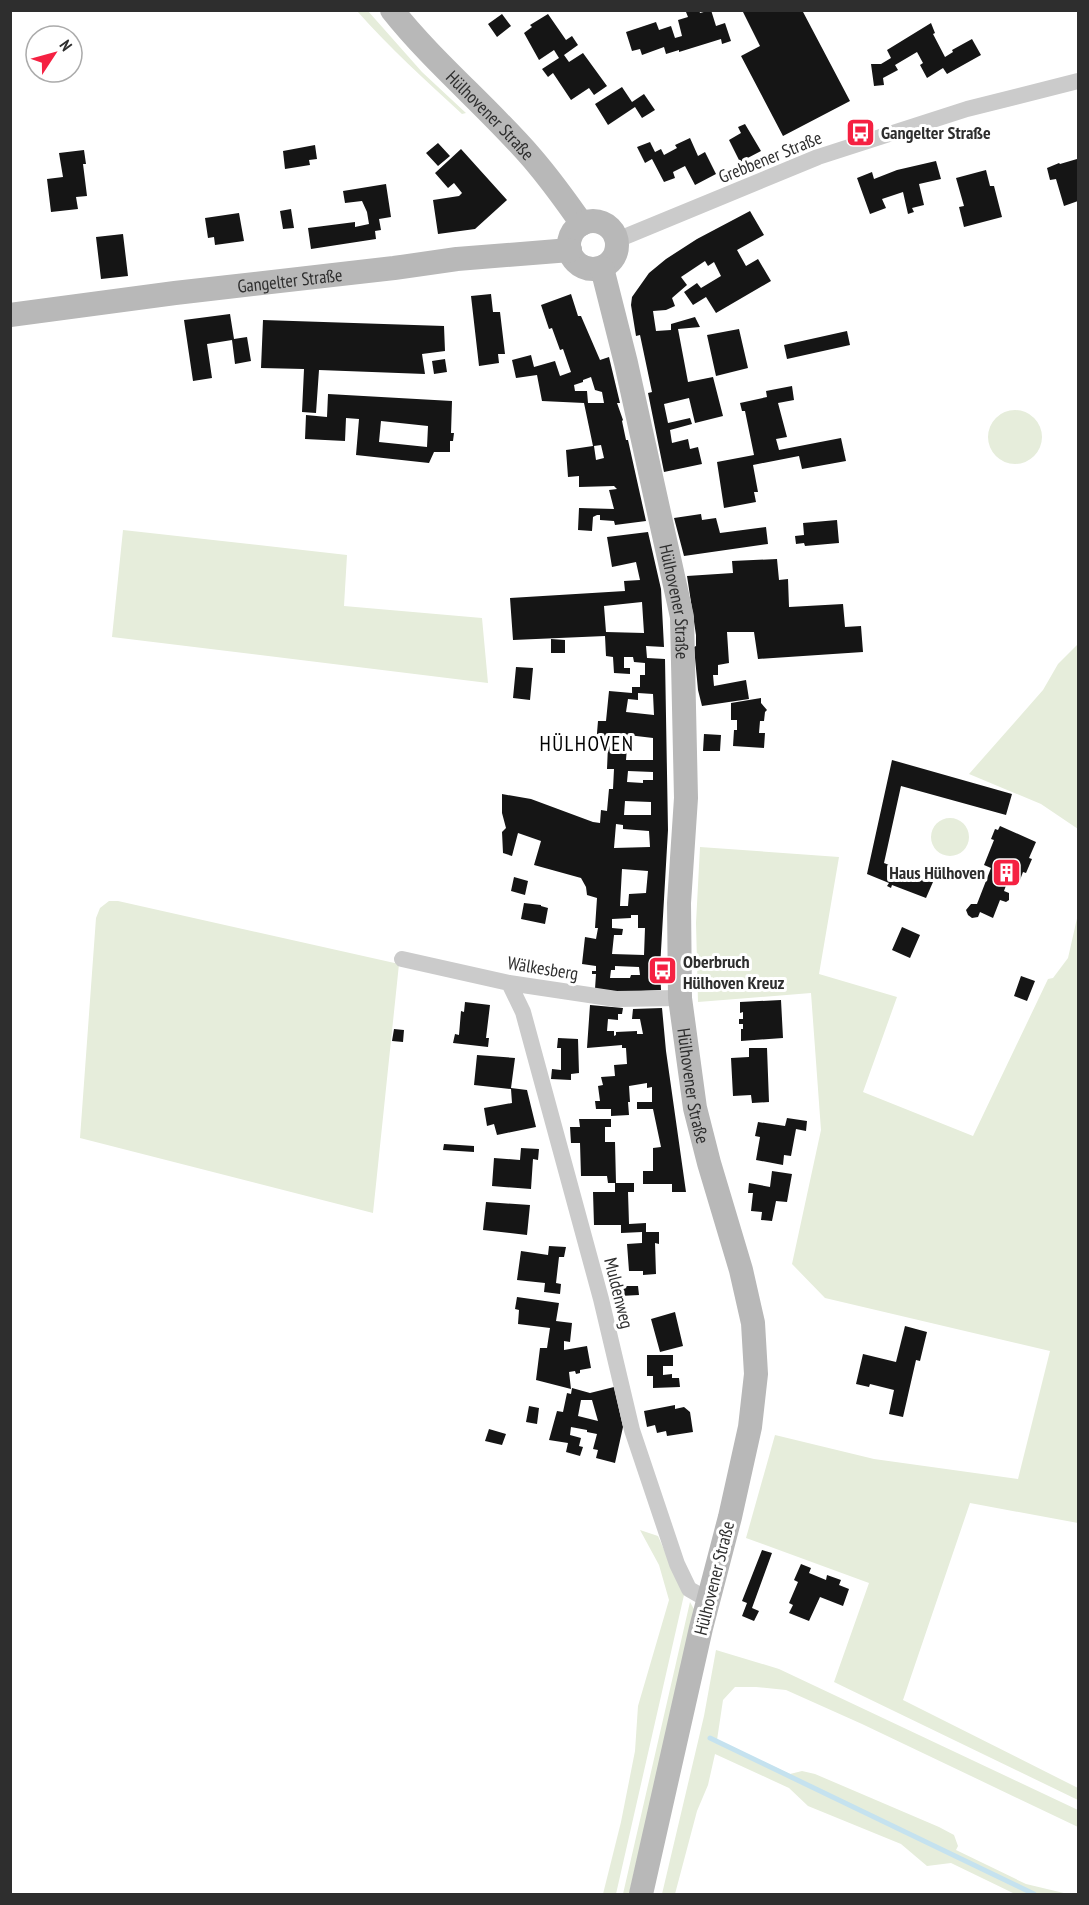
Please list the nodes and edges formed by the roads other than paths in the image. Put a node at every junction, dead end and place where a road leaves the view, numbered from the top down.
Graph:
1 (392, 10) edge
2 (1078, 81) edge
3 (582, 224) junction
4 (617, 240) junction
5 (570, 250) junction
6 (602, 268) junction
7 (10, 315) edge
8 (402, 959) dead end
9 (509, 983) junction
10 (680, 998) junction
11 (708, 1600) junction
12 (641, 1894) edge

1 - 3 main road, Hülhovener Straße
2 - 4 street, Grebbener Straße
3 - 4 main road
3 - 5 main road
4 - 6 main road
5 - 6 main road
5 - 7 main road, Gangelter Straße
6 - 10 main road, Hülhovener Straße
8 - 9 street, Wälkesberg
9 - 10 street, Wälkesberg
9 - 11 street, Muldenweg
10 - 11 main road, Hülhovener Straße
11 - 12 main road, Hülhovener Straße

